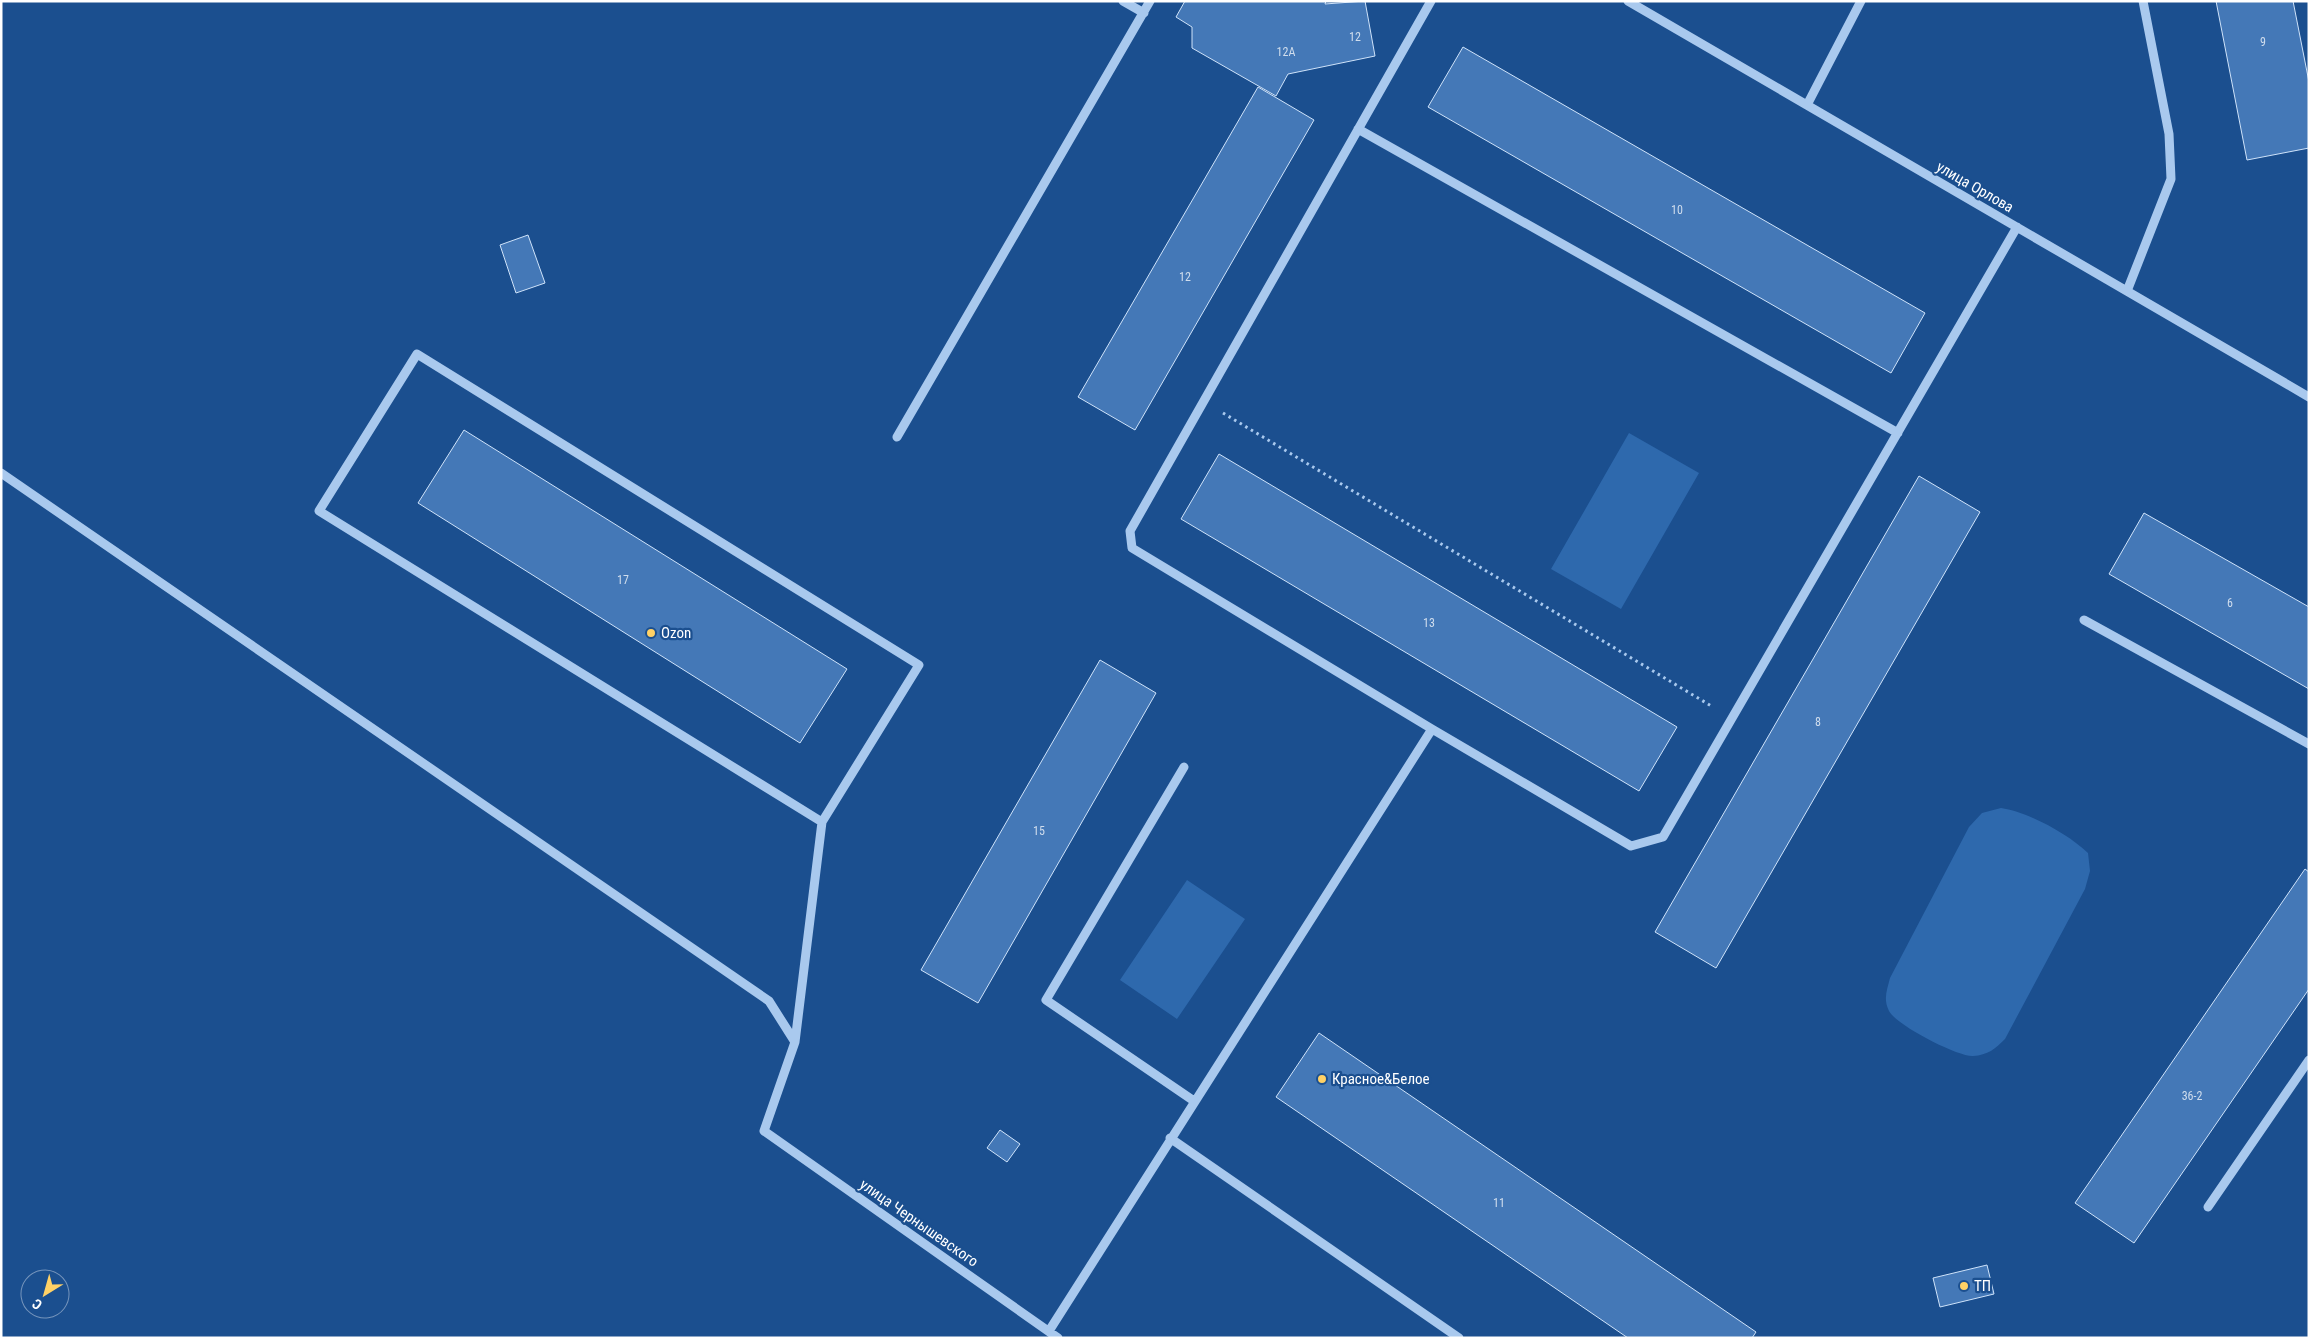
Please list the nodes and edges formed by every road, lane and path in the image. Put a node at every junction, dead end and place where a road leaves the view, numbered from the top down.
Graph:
1 (1123, 1) edge
2 (1150, 1) edge
3 (1431, 1) edge
4 (1628, 1) edge
5 (1861, 1) edge
6 (2143, 1) edge
7 (1144, 13) junction
8 (1807, 105) junction
9 (1358, 129) junction
10 (2017, 227) junction
11 (2127, 291) junction
12 (2309, 396) edge
13 (1204, 402) junction
14 (1898, 433) junction
15 (897, 438) dead end
16 (1, 473) edge
17 (2084, 620) dead end
18 (1733, 719) junction
19 (1432, 729) junction
20 (2309, 744) edge
21 (1184, 767) dead end
22 (822, 822) junction
23 (795, 1042) junction
24 (2309, 1060) edge
25 (1194, 1101) junction
26 (1170, 1138) junction
27 (2208, 1207) dead end
28 (1049, 1331) junction
29 (1058, 1338) edge
30 (1459, 1338) edge

1 - 7 street
2 - 7 street
3 - 9 street
4 - 8 street, улица Орлова
5 - 8 street
6 - 11 street
7 - 15 street
8 - 10 street, улица Орлова
9 - 13 street
9 - 14 street
10 - 11 street, улица Орлова
10 - 14 street
11 - 12 street, улица Орлова
13 - 18 path
13 - 19 street
14 - 18 street
16 - 23 street
17 - 20 street
18 - 19 street
19 - 25 street
21 - 25 street
22 - 22 street
22 - 23 street
23 - 28 street, улица Чернышевского
24 - 27 street
25 - 26 street
26 - 28 street
26 - 30 street
28 - 29 street, улица Чернышевского

